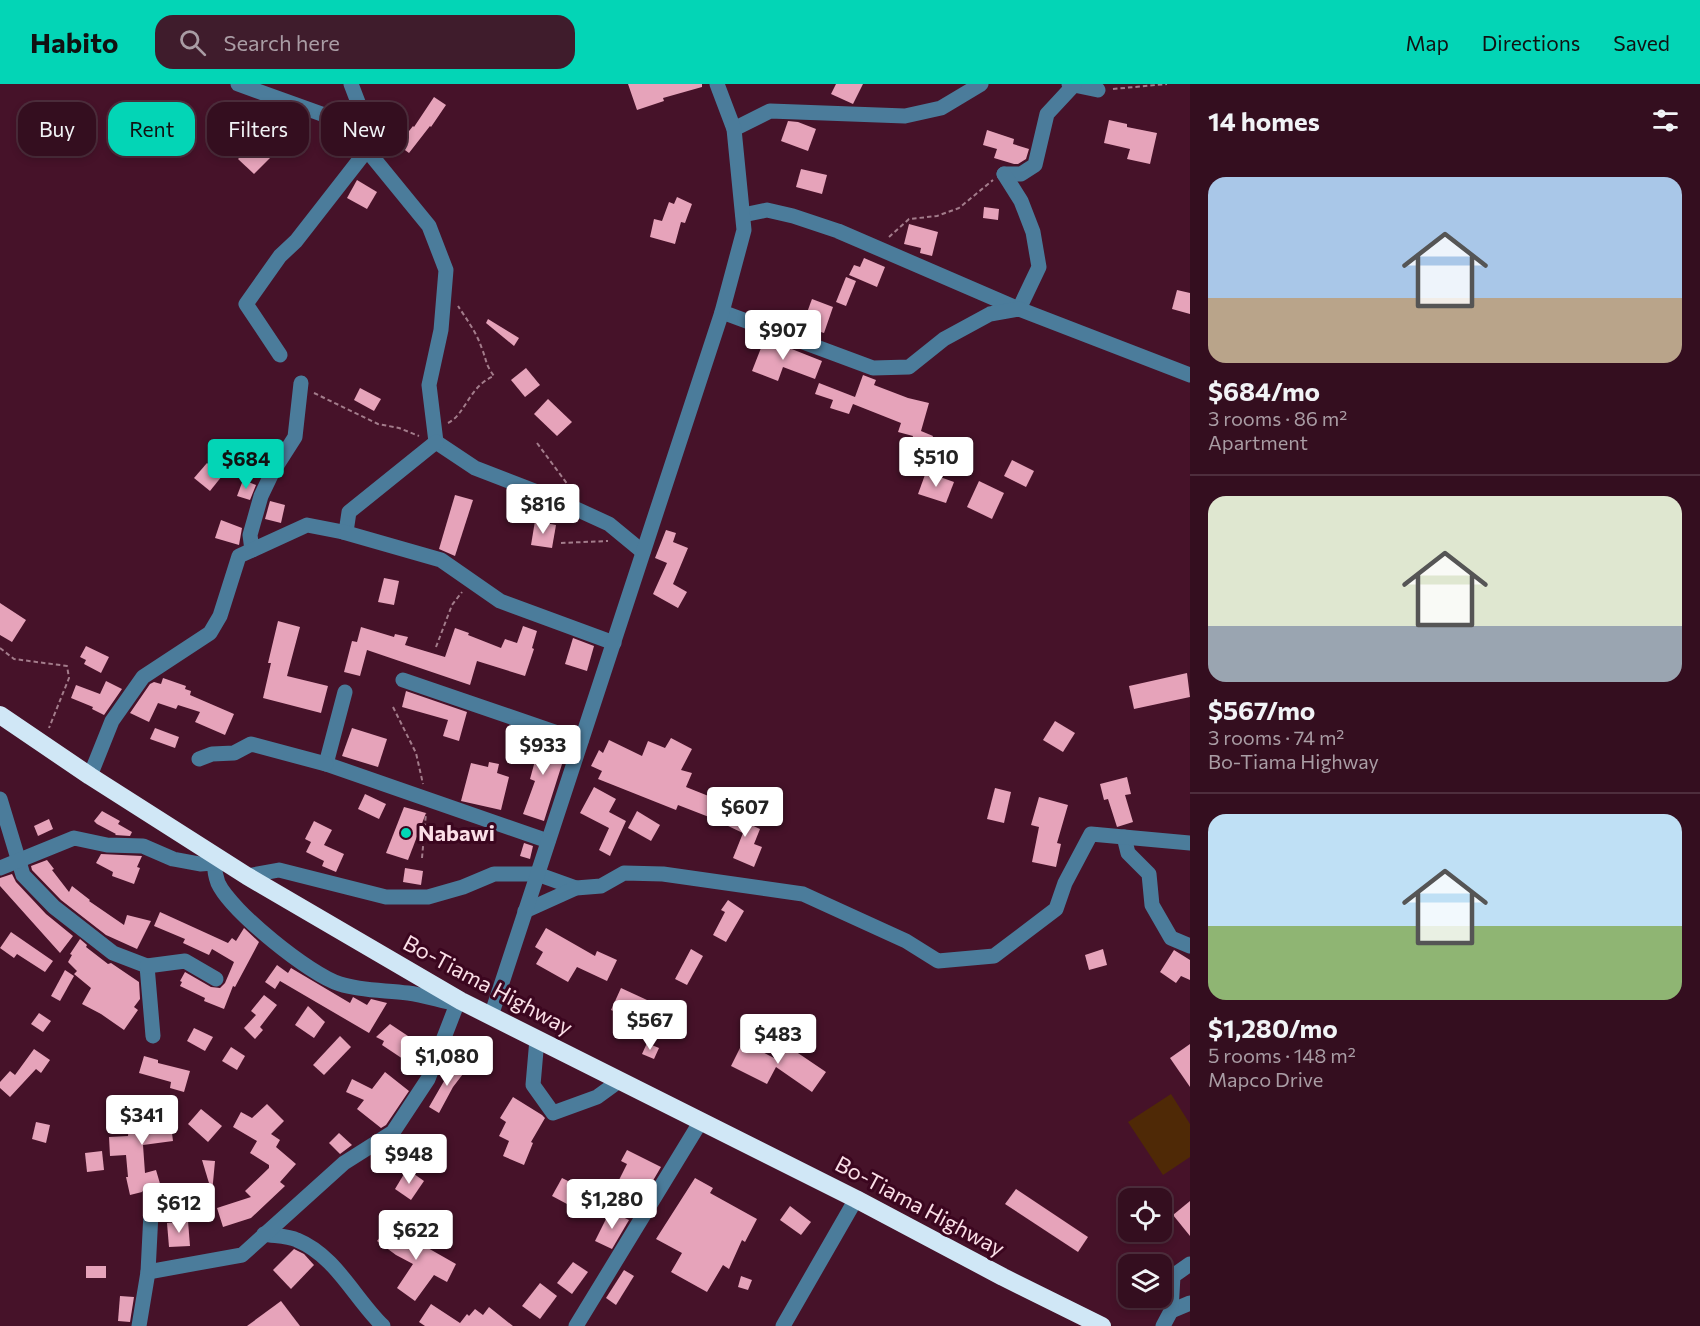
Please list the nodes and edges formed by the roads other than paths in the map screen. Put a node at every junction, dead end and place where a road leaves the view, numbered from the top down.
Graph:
1 (238, 84) edge
2 (351, 84) edge
3 (717, 84) edge
4 (981, 84) edge
5 (1072, 84) edge
6 (1098, 90) road end
7 (358, 102) edge
8 (321, 114) edge
9 (734, 129) junction
10 (362, 156) edge
11 (372, 156) edge
12 (743, 215) junction
13 (1019, 309) junction
14 (722, 312) junction
15 (280, 355) dead end
16 (1190, 375) edge
17 (301, 383) road end
18 (435, 436) junction
19 (343, 532) junction
20 (252, 550) junction
21 (643, 552) junction
22 (614, 643) junction
23 (403, 680) dead end
24 (345, 692) dead end
25 (0, 715) edge
26 (581, 741) junction
27 (199, 759) dead end
28 (326, 764) junction
29 (90, 776) junction
30 (0, 799) edge
31 (1124, 837) junction
32 (548, 842) junction
33 (1190, 843) edge
34 (19, 860) junction
35 (215, 860) junction
36 (0, 868) edge
37 (537, 874) junction
38 (247, 876) junction
39 (576, 888) junction
40 (525, 911) junction
41 (1190, 946) edge
42 (147, 966) junction
43 (216, 979) dead end
44 (459, 1003) junction
45 (491, 1016) junction
46 (153, 1036) dead end
47 (537, 1039) junction
48 (618, 1081) junction
49 (701, 1120) junction
50 (152, 1193) dead end
51 (856, 1199) junction
52 (264, 1234) junction
53 (1190, 1264) edge
54 (148, 1272) junction
55 (1190, 1303) edge
56 (1171, 1311) junction
57 (139, 1326) edge
58 (383, 1326) edge
59 (576, 1326) edge
60 (783, 1326) edge
61 (1102, 1326) edge
62 (1163, 1326) edge

1 - 8 street
2 - 7 street
3 - 9 street
4 - 9 street
5 - 6 street
5 - 13 street
9 - 12 street
10 - 15 street
11 - 18 street
12 - 13 street
12 - 14 street
13 - 14 street
13 - 16 street
14 - 21 street
17 - 20 street
18 - 19 street
18 - 21 street
19 - 20 street
19 - 22 street
20 - 29 street
21 - 22 street
22 - 26 street
23 - 26 street
24 - 28 street
25 - 29 highway, Bo-Tiama Highway
26 - 32 street
27 - 28 street
28 - 32 street
29 - 35 highway, Bo-Tiama Highway
30 - 34 street
31 - 33 street
31 - 39 street
31 - 41 street
32 - 37 street
34 - 35 street
34 - 36 street
34 - 42 street
35 - 38 highway, Bo-Tiama Highway
35 - 44 street
37 - 38 street
37 - 39 street
37 - 40 street
38 - 44 highway, Bo-Tiama Highway
39 - 40 street
40 - 45 street
42 - 43 street
42 - 46 street
44 - 45 highway, Bo-Tiama Highway
44 - 52 street
45 - 47 highway, Bo-Tiama Highway
47 - 48 highway, Bo-Tiama Highway
47 - 48 street
48 - 49 highway, Bo-Tiama Highway
49 - 51 highway, Bo-Tiama Highway
49 - 59 street
50 - 54 street
51 - 60 street
51 - 61 highway, Bo-Tiama Highway
52 - 54 street
52 - 58 street
53 - 56 street
54 - 57 street
55 - 56 street
56 - 62 street

